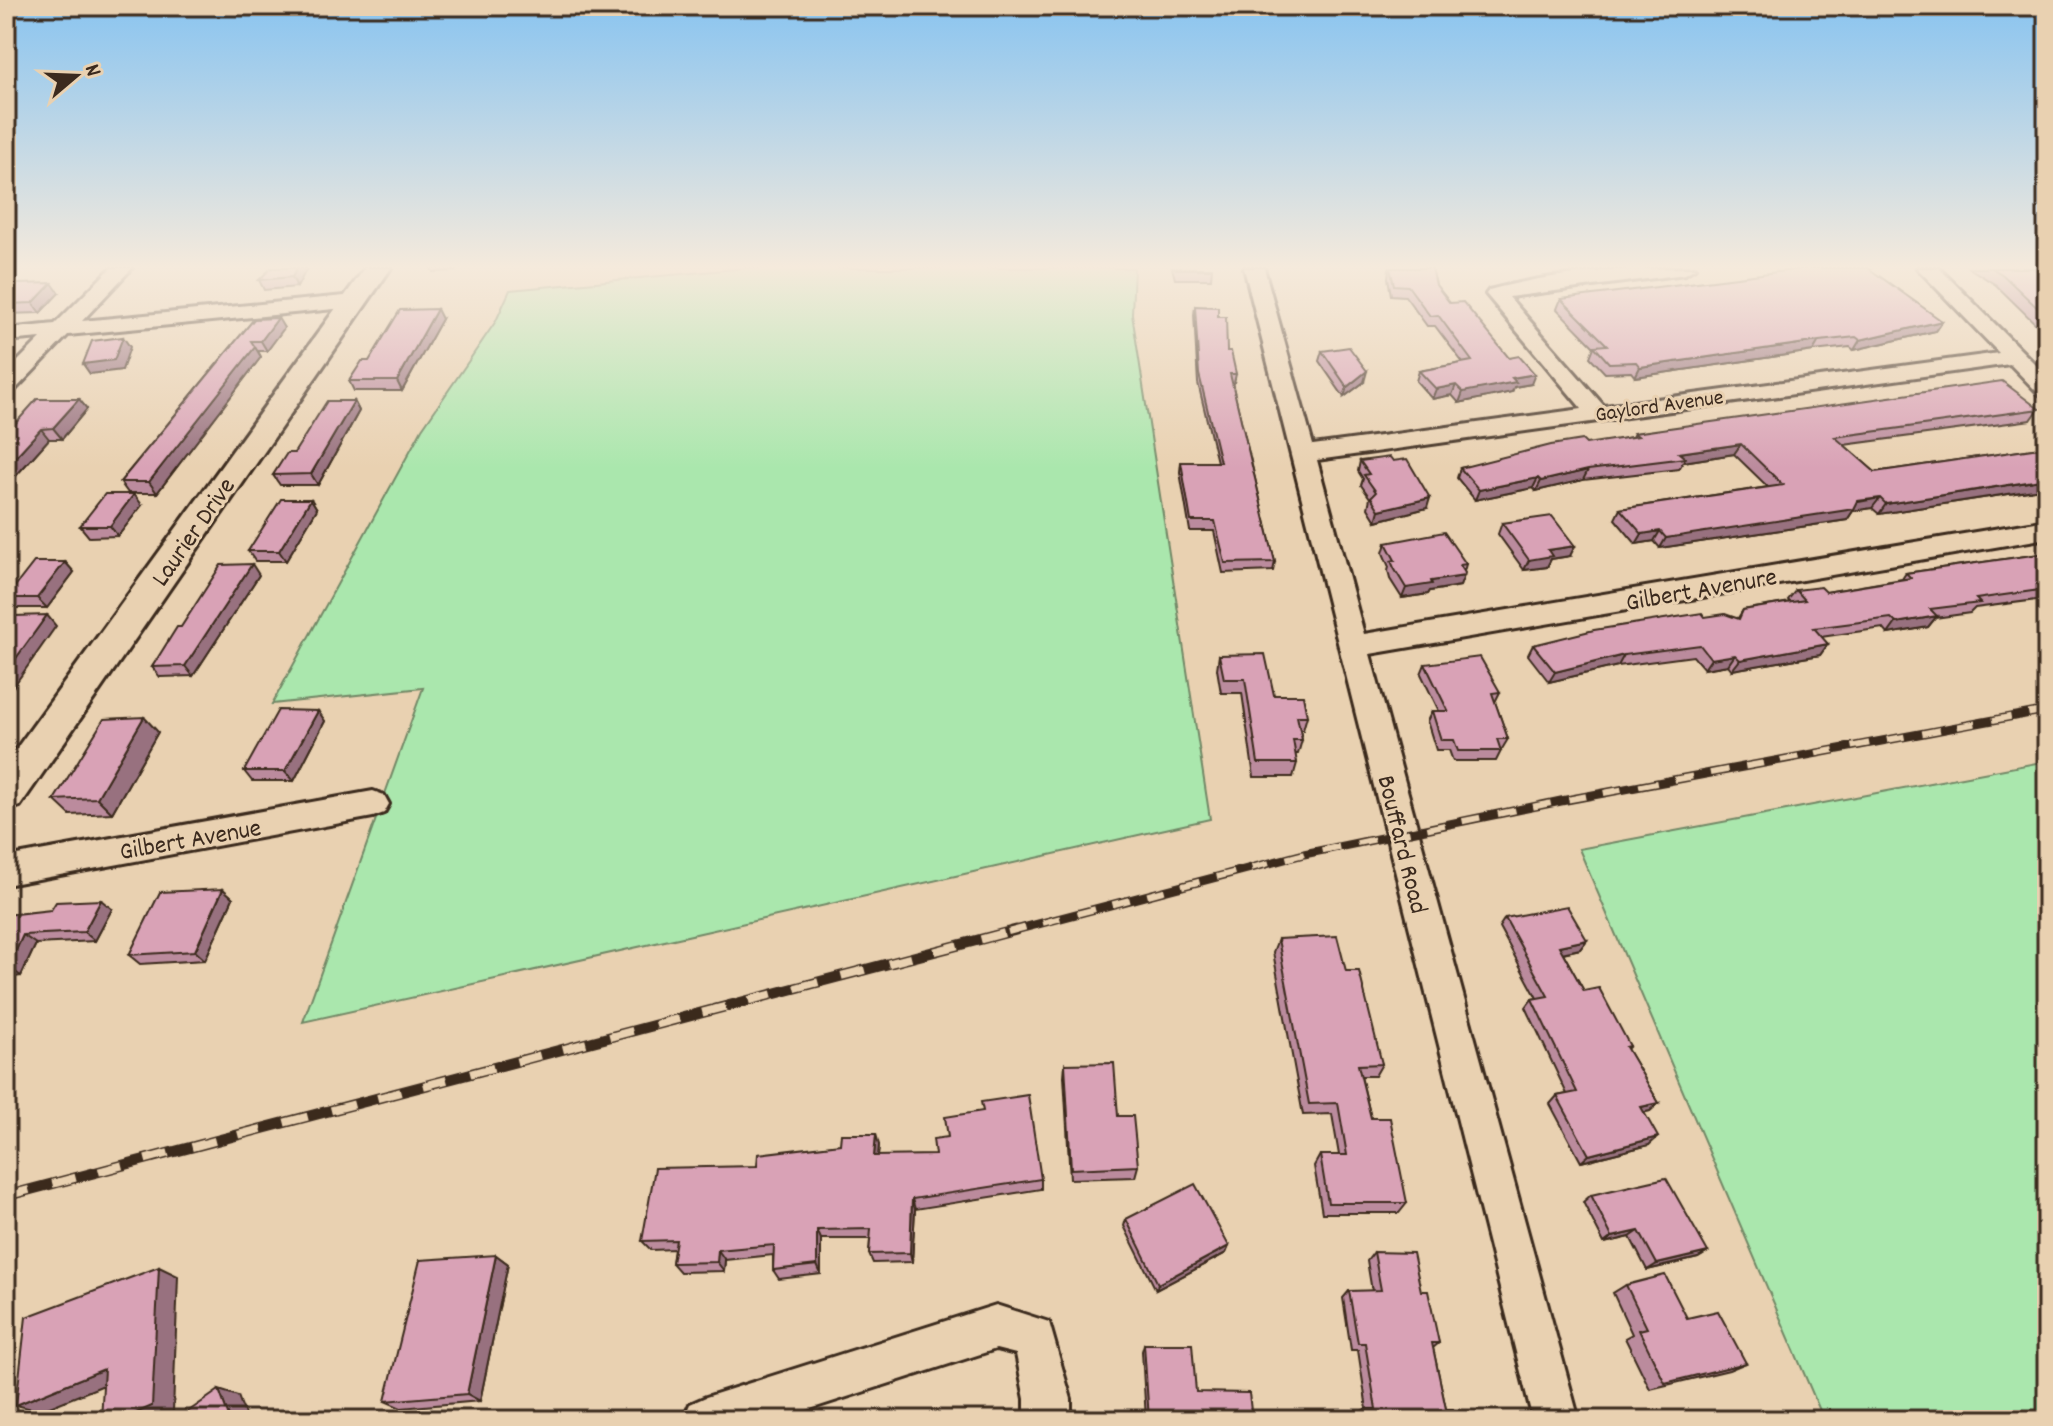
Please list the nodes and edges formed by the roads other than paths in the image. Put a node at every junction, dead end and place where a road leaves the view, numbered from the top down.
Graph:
1 (57, 335) edge
2 (331, 335) edge
3 (1272, 335) edge
4 (1531, 335) edge
5 (1993, 335) edge
6 (2015, 357) junction
7 (6, 386) edge
8 (2047, 389) edge
9 (1597, 412) junction
10 (1305, 454) junction
11 (2047, 529) edge
12 (1355, 646) junction
13 (6, 794) edge
14 (373, 804) dead end
15 (6, 871) edge
16 (706, 1420) edge
17 (1048, 1420) edge
18 (1556, 1420) edge

1 - 7 street
2 - 13 street, Laurier Drive
3 - 10 street, Bouffard Road
4 - 9 street
5 - 6 street
6 - 8 street
6 - 9 street, Gaylord Avenue
9 - 10 street, Gaylord Avenue
10 - 12 street, Bouffard Road
11 - 12 street, Gilbert Avenure
12 - 18 street, Bouffard Road
14 - 15 street, Gilbert Avenue
16 - 17 street

